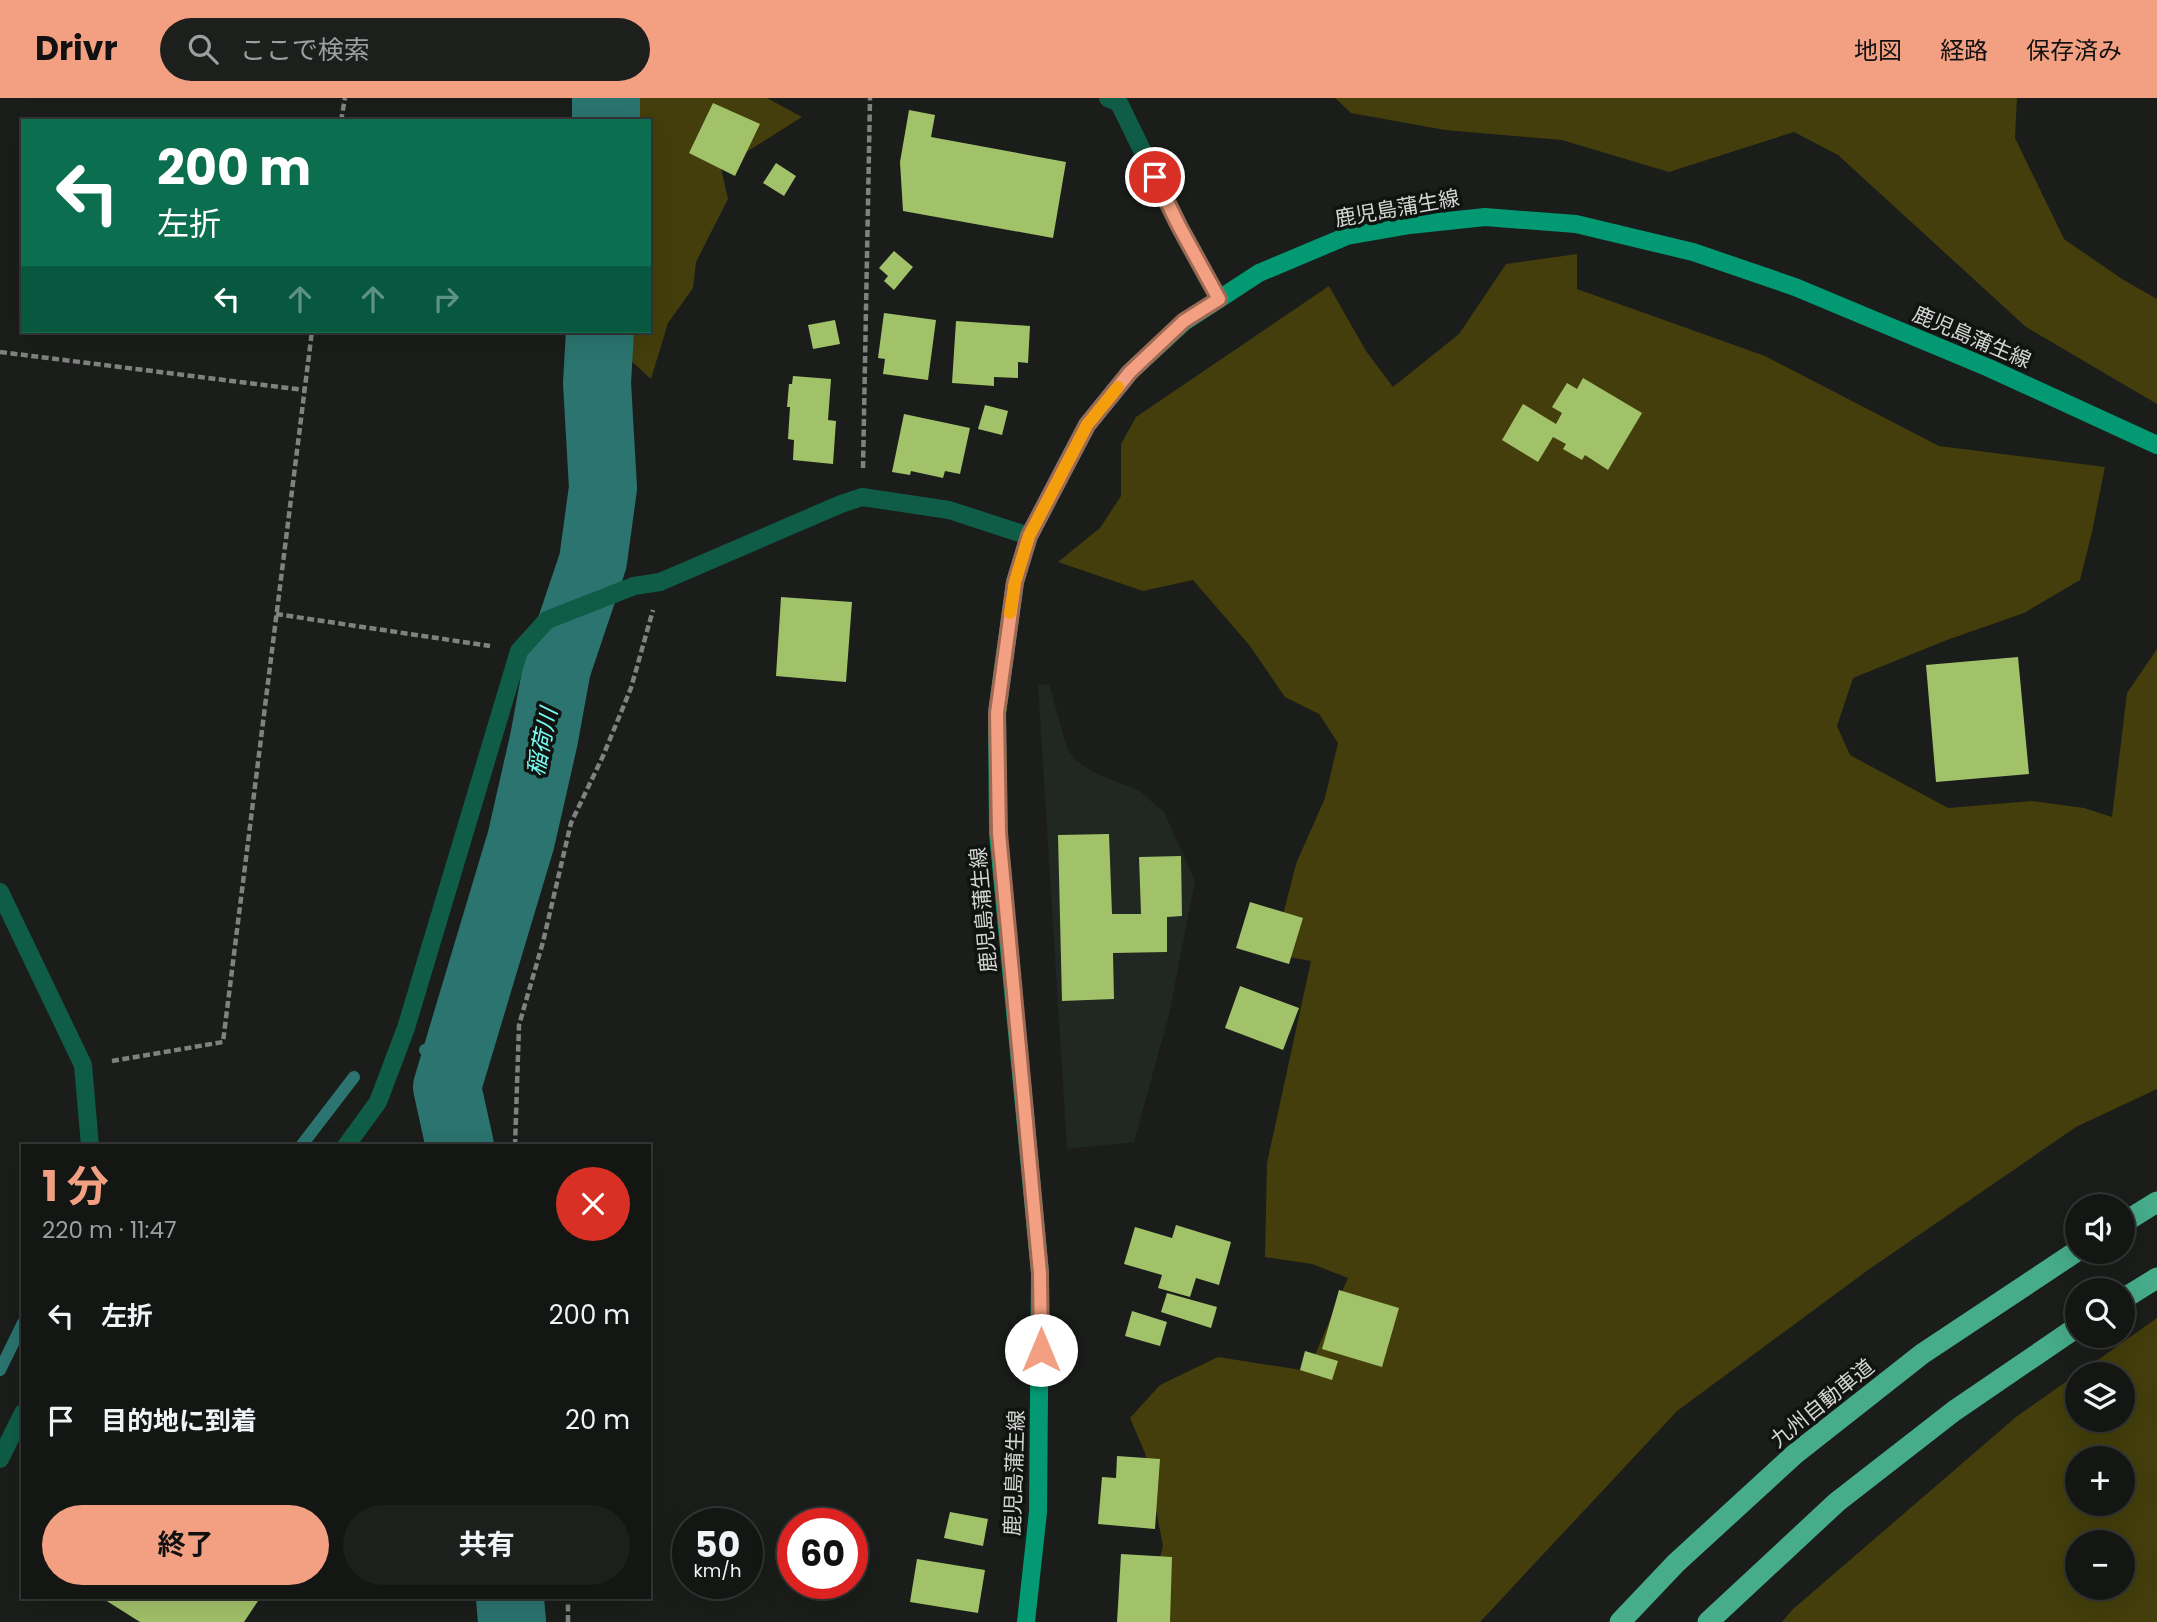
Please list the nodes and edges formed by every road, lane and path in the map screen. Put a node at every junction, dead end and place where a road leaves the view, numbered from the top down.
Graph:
1 (345, 98) edge
2 (870, 98) edge
3 (1108, 98) edge
4 (341, 119) edge
5 (1219, 299) junction
6 (312, 333) edge
7 (0, 352) edge
8 (304, 390) junction
9 (2157, 445) edge
10 (862, 497) junction
11 (1029, 536) junction
12 (660, 582) junction
13 (276, 614) junction
14 (519, 651) junction
15 (0, 891) edge
16 (83, 1065) junction
17 (90, 1144) edge
18 (347, 1144) edge
19 (515, 1144) edge
20 (2157, 1202) edge
21 (2135, 1216) edge
22 (2065, 1259) edge
23 (2157, 1278) edge
24 (2135, 1292) edge
25 (2065, 1335) edge
26 (21, 1417) edge
27 (0, 1459) edge
28 (568, 1599) edge
29 (568, 1622) edge
30 (1026, 1622) edge
31 (1620, 1622) edge
32 (1709, 1622) edge

1 - 4 path
2 - 10 path
3 - 5 street
5 - 9 main road, 鹿児島蒲生線
5 - 11 main road, 鹿児島蒲生線
6 - 8 path
7 - 8 path
8 - 13 path
10 - 11 street
10 - 12 street
11 - 30 main road, 鹿児島蒲生線
12 - 14 street
12 - 19 path
13 - 14 path
13 - 16 path
14 - 18 street
15 - 16 street
16 - 17 street
20 - 21 highway
22 - 31 highway, 九州自動車道
23 - 24 highway
25 - 32 highway
26 - 27 street
28 - 29 path

